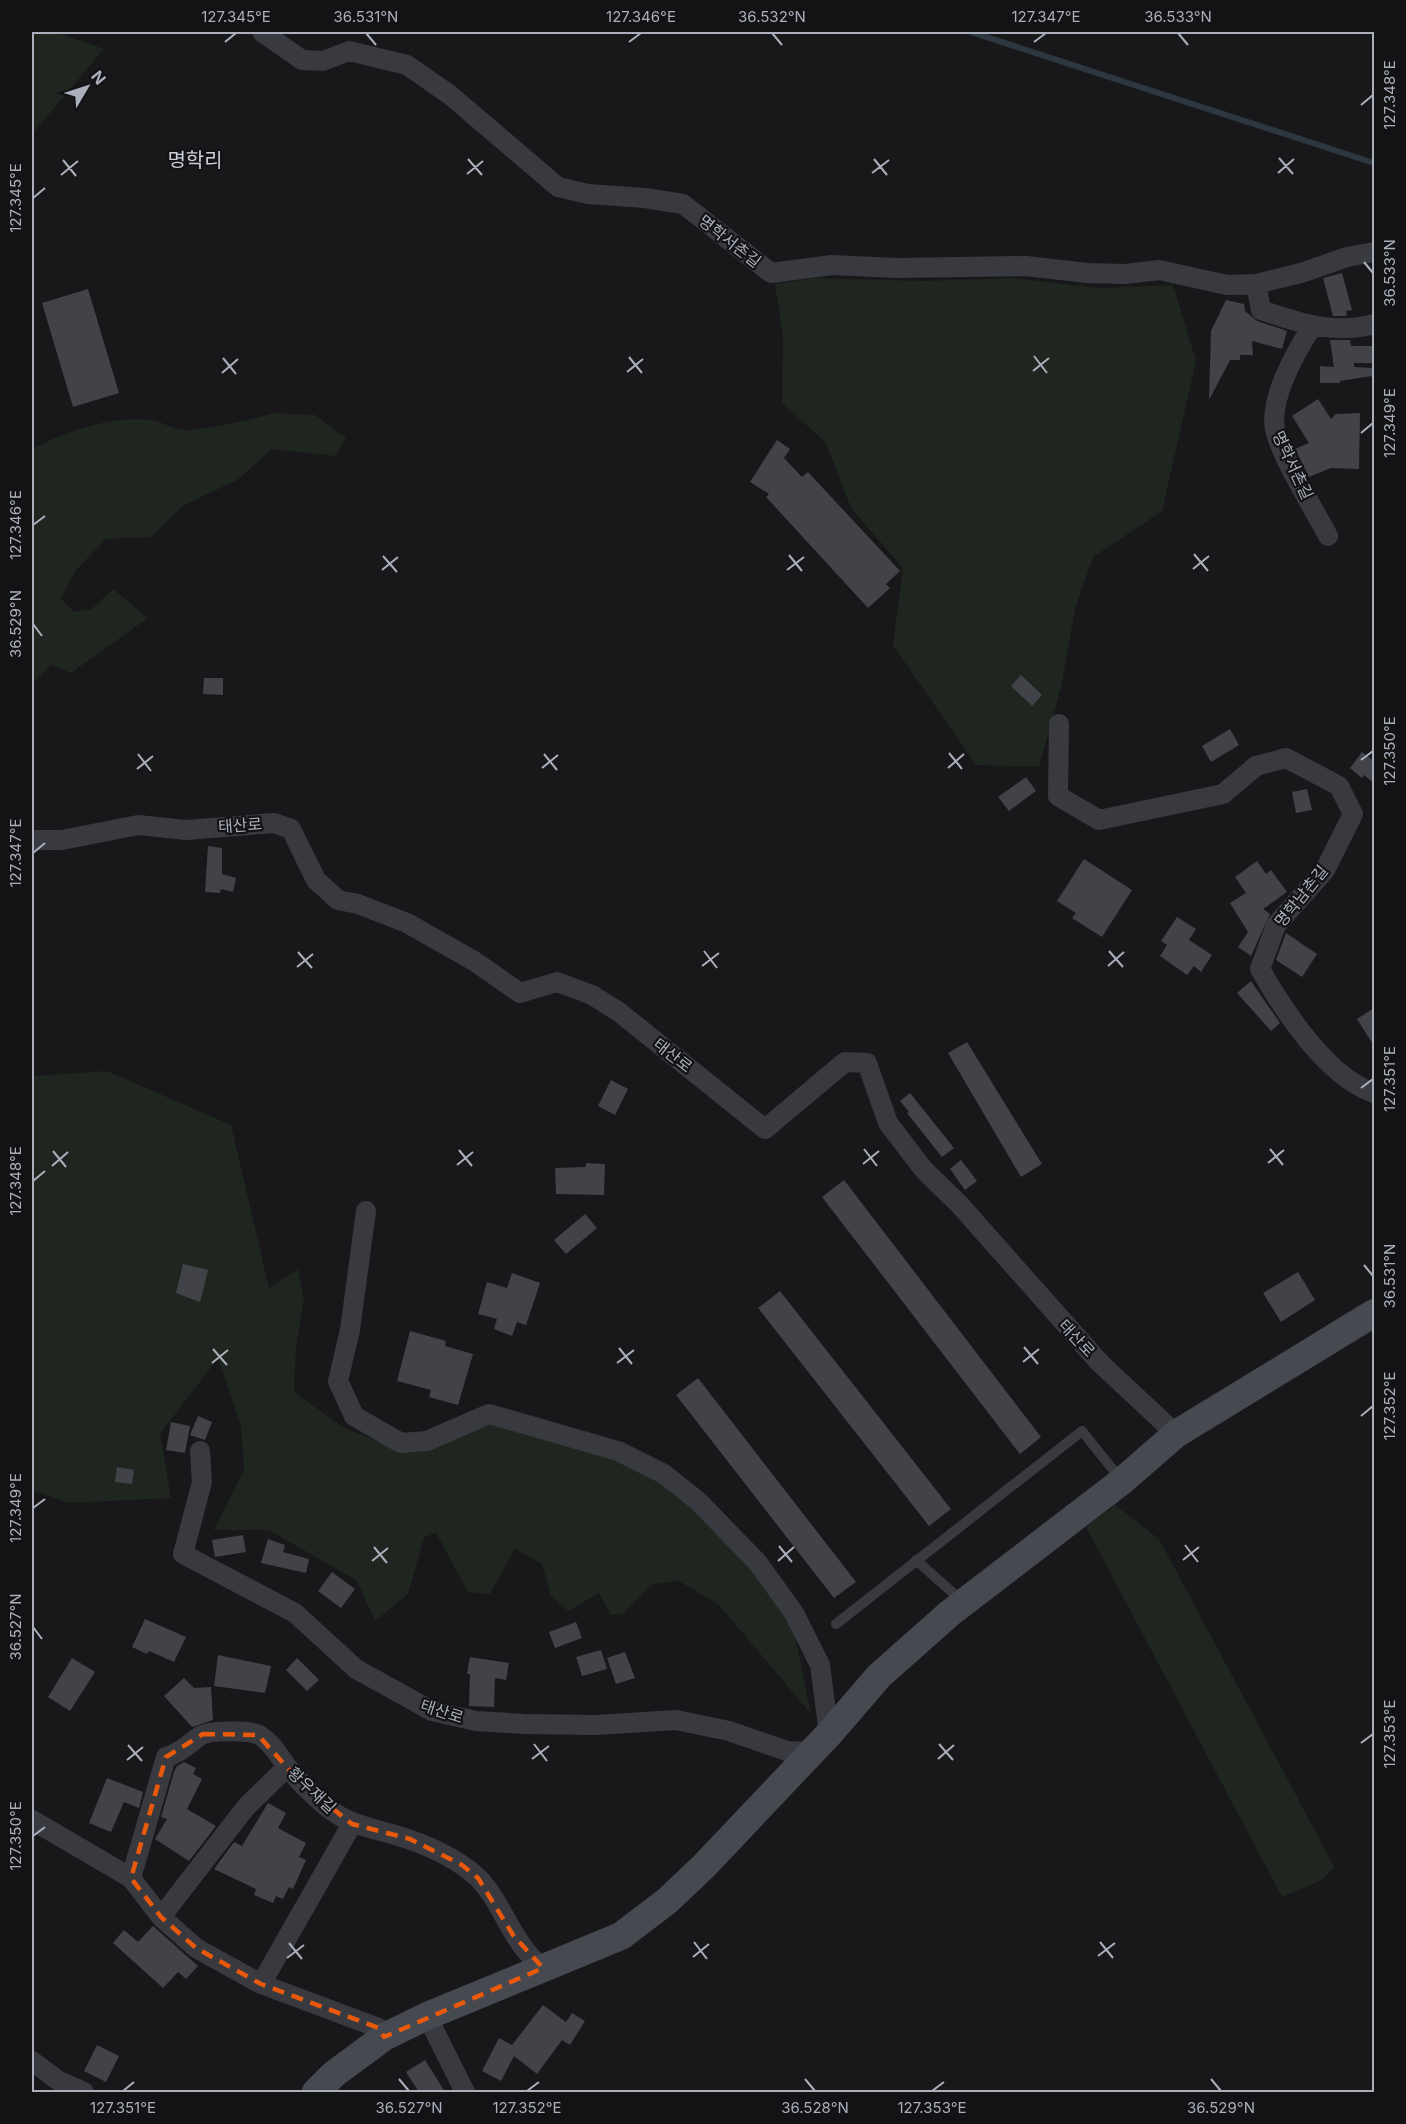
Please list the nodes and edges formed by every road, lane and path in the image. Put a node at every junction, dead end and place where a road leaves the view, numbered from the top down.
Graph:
1 (262, 32) edge
2 (1374, 252) edge
3 (1256, 284) junction
4 (1374, 324) edge
5 (1312, 327) junction
6 (1328, 536) dead end
7 (1059, 724) dead end
8 (32, 840) edge
9 (1374, 1093) edge
10 (366, 1211) dead end
11 (1374, 1312) edge
12 (1176, 1434) junction
13 (200, 1451) dead end
14 (1122, 1481) junction
15 (916, 1560) junction
16 (963, 1602) junction
17 (836, 1624) dead end
18 (820, 1743) junction
19 (287, 1767) junction
20 (32, 1820) edge
21 (352, 1824) junction
22 (131, 1878) junction
23 (161, 1917) junction
24 (543, 1968) junction
25 (261, 1984) junction
26 (427, 2016) junction
27 (384, 2037) junction
28 (32, 2061) edge
29 (84, 2092) edge
30 (316, 2092) edge
31 (465, 2092) edge

1 - 3 street, 명학서촌길
2 - 3 street, 명학서촌길
3 - 5 street
4 - 5 street
5 - 6 street, 명학서촌길
7 - 9 street, 명학남촌길
8 - 12 street, 태산로
10 - 18 street
11 - 12 street
12 - 14 street
13 - 18 street, 태산로
14 - 15 lane
14 - 16 street
15 - 16 lane
15 - 17 lane
16 - 18 street
18 - 24 street
19 - 21 street, 황우재길
19 - 22 street, 황우재길
19 - 23 street
20 - 22 street
21 - 24 street, 황우재길
21 - 25 street
22 - 23 street
23 - 25 street
24 - 26 street
25 - 27 street
26 - 27 street
26 - 31 street
27 - 30 street
28 - 29 street

